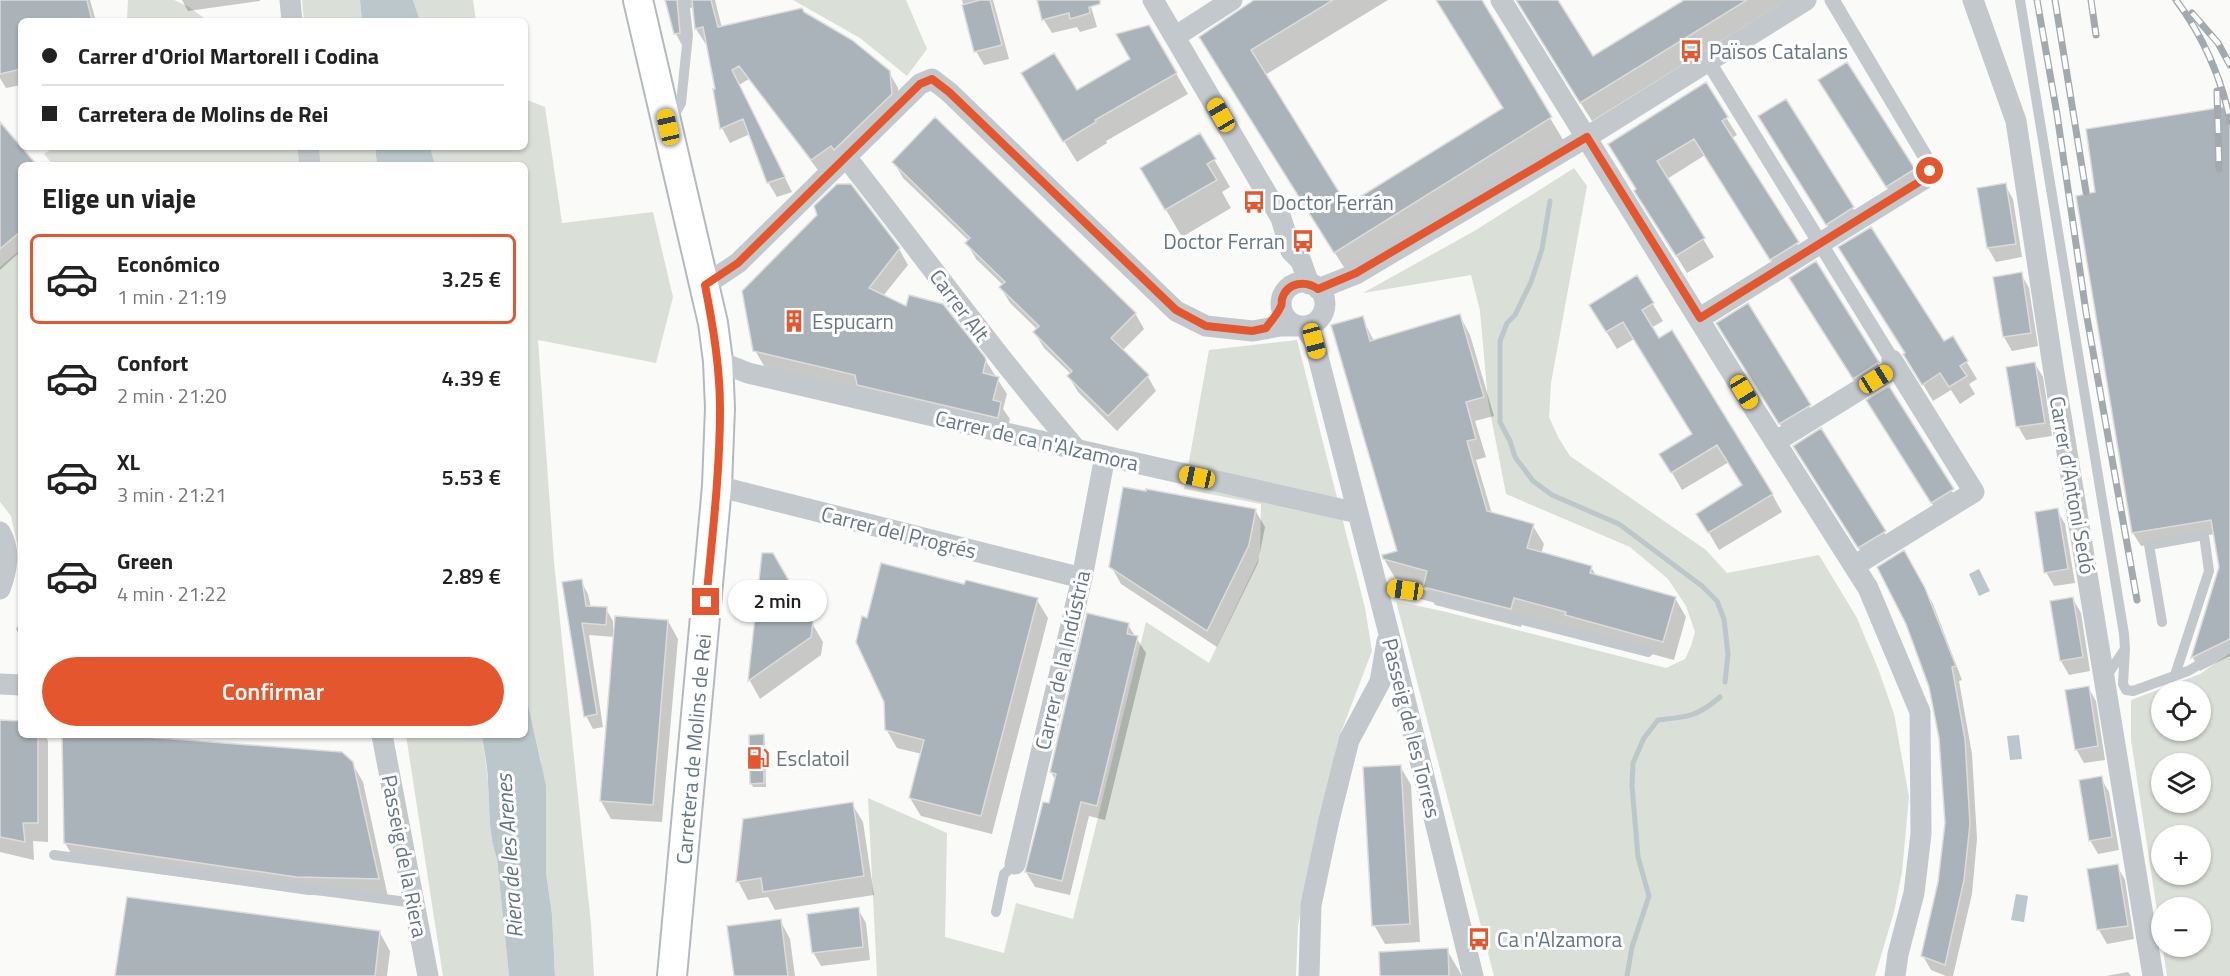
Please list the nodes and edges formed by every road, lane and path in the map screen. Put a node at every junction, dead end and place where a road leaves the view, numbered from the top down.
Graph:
1 (290, 0) edge
2 (638, 0) edge
3 (684, 0) edge
4 (1153, 0) edge
5 (1232, 0) edge
6 (1501, 0) edge
7 (1806, 0) edge
8 (1832, 0) edge
9 (1973, 0) edge
10 (2020, 0) edge
11 (292, 18) edge
12 (1176, 36) junction
13 (1708, 61) junction
14 (668, 127) junction
15 (1587, 137) junction
16 (846, 157) junction
17 (1930, 171) joint
18 (1819, 243) junction
19 (705, 285) junction
20 (1311, 290) junction
21 (1281, 307) junction
22 (1700, 318) junction
23 (1266, 328) junction
24 (1309, 328) junction
25 (718, 361) junction
26 (1894, 363) junction
27 (1775, 442) junction
28 (1077, 450) junction
29 (1106, 456) junction
30 (717, 486) junction
31 (1358, 513) junction
32 (0, 532) edge
33 (1854, 566) junction
34 (1082, 578) junction
35 (1377, 586) junction
36 (0, 589) edge
37 (2162, 622) dead end
38 (1388, 630) junction
39 (2230, 647) edge
40 (2125, 649) junction
41 (1648, 652) dead end
42 (2175, 675) junction
43 (2104, 680) junction
44 (383, 738) edge
45 (54, 855) dead end
46 (1015, 864) joint
47 (414, 903) junction
48 (996, 912) dead end
49 (428, 976) edge
50 (672, 976) edge
51 (1309, 976) edge
52 (1473, 976) edge
53 (1895, 976) edge
54 (2153, 976) edge

1 - 11 street
2 - 14 main road, Carretera de Molins de Rei
3 - 14 lane
4 - 12 street
5 - 12 street
6 - 15 street
7 - 13 street
8 - 17 street
9 - 43 street, Carrer d'Antoni Sedó
10 - 40 lane
12 - 20 street
13 - 15 street
13 - 18 street
14 - 19 main road, Carretera de Molins de Rei
15 - 20 street
15 - 22 street
16 - 19 street
16 - 23 street
16 - 28 street, Carrer Alt
17 - 18 street
18 - 22 street
18 - 26 street
19 - 25 main road, Carretera de Molins de Rei
20 - 21 street
20 - 24 street
21 - 23 street
21 - 24 street
22 - 27 street
23 - 24 street
24 - 31 street, Passeig de les Torres
25 - 28 street, Carrer de ca n'Alzamora
25 - 30 main road, Carretera de Molins de Rei
26 - 27 street
26 - 33 street
27 - 33 street
28 - 29 street, Carrer de ca n'Alzamora
29 - 31 street, Carrer de ca n'Alzamora
29 - 34 street, Carrer de la Indústria
30 - 34 street, Carrer del Progrés
30 - 50 main road, Carretera de Molins de Rei
31 - 35 street, Passeig de les Torres
32 - 36 street
33 - 53 street
34 - 46 street, Carrer de la Indústria
35 - 38 street, Passeig de les Torres
35 - 41 lane
37 - 42 lane
38 - 51 street
38 - 52 street, Passeig de les Torres
39 - 42 lane
40 - 42 lane
40 - 43 lane
43 - 54 street, Carrer d'Antoni Sedó
44 - 47 street, Passeig de la Riera
45 - 47 lane
46 - 48 lane
47 - 49 street, Passeig de la Riera

